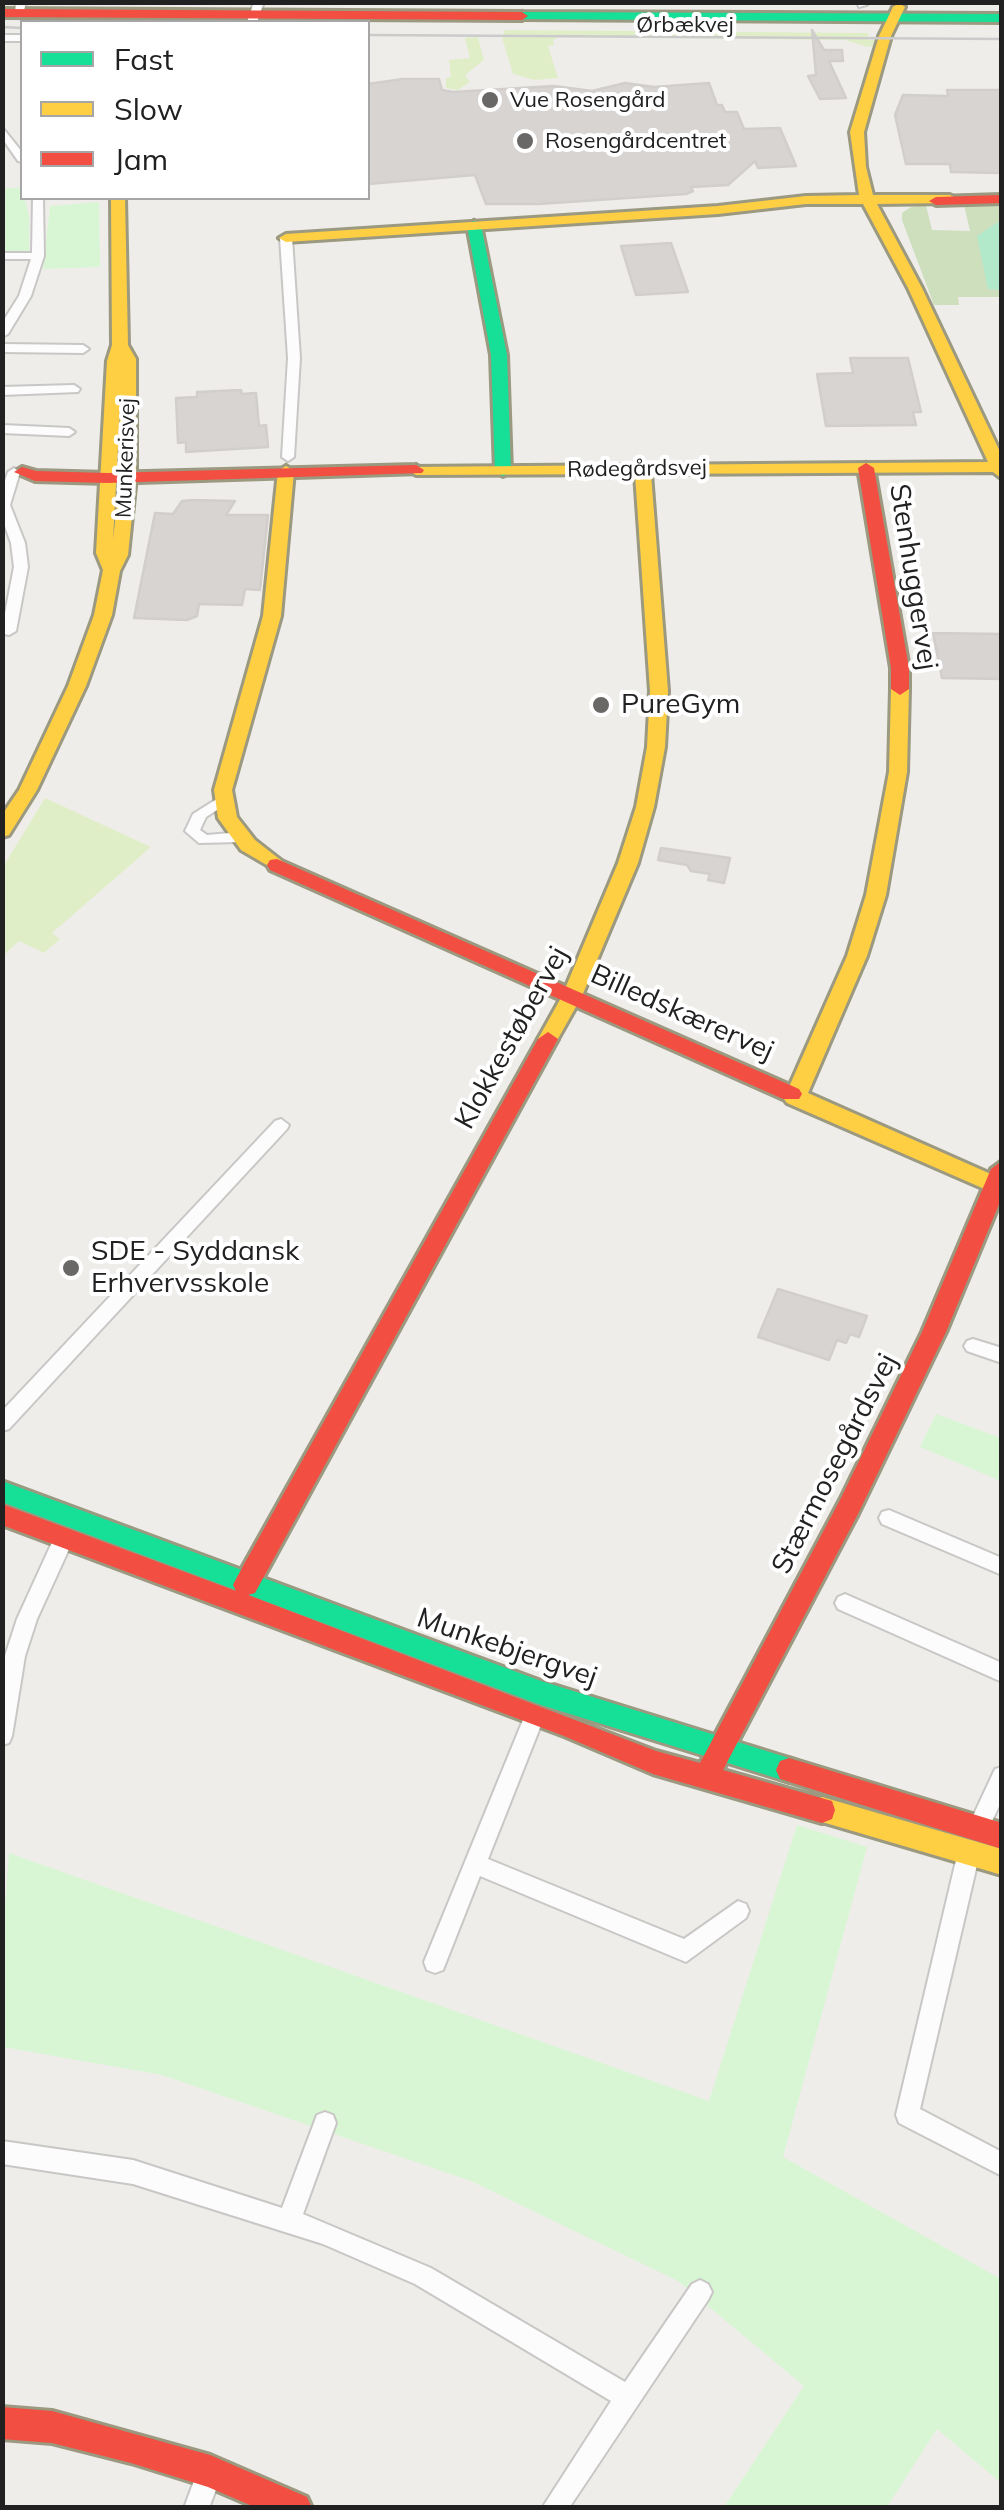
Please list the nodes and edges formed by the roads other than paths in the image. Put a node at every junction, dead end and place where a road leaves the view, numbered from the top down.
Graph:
1 (113, 16) edge
2 (255, 17) edge
3 (14, 18) edge
4 (610, 18) junction
5 (895, 21) edge
6 (1002, 22) edge
7 (370, 23) edge
8 (480, 28) junction
9 (2, 38) edge
10 (879, 70) junction
11 (2, 130) edge
12 (20, 156) edge
13 (877, 199) junction
14 (1002, 199) edge
15 (38, 200) edge
16 (118, 200) edge
17 (474, 225) junction
18 (286, 238) joint
19 (2, 256) edge
20 (38, 256) junction
21 (916, 288) junction
22 (2, 334) edge
23 (120, 345) junction
24 (2, 348) edge
25 (83, 349) dead end
26 (74, 390) dead end
27 (2, 391) edge
28 (2, 429) edge
29 (69, 432) dead end
30 (282, 466) junction
31 (866, 468) junction
32 (1000, 469) edge
33 (643, 470) junction
34 (503, 471) junction
35 (17, 472) edge
36 (118, 472) junction
37 (111, 571) junction
38 (9, 631) dead end
39 (224, 800) junction
40 (2, 831) edge
41 (240, 837) junction
42 (572, 996) junction
43 (795, 1097) junction
44 (281, 1125) dead end
45 (1000, 1182) edge
46 (973, 1346) dead end
47 (1002, 1356) edge
48 (2, 1424) edge
49 (2, 1491) edge
50 (2, 1514) edge
51 (889, 1518) dead end
52 (64, 1538) junction
53 (1002, 1567) edge
54 (246, 1585) junction
55 (845, 1603) dead end
56 (1002, 1674) edge
57 (536, 1715) junction
58 (572, 1728) junction
59 (2, 1736) edge
60 (717, 1750) junction
61 (1002, 1776) edge
62 (708, 1779) junction
63 (978, 1829) junction
64 (1002, 1836) edge
65 (969, 1852) junction
66 (1002, 1862) edge
67 (476, 1864) junction
68 (738, 1911) dead end
69 (434, 1962) dead end
70 (325, 2123) dead end
71 (2, 2152) edge
72 (1002, 2166) edge
73 (288, 2221) junction
74 (700, 2292) dead end
75 (628, 2398) junction
76 (2, 2422) edge
77 (210, 2471) junction
78 (196, 2508) edge
79 (296, 2508) edge
80 (554, 2508) edge

1 - 2 street
1 - 2 street, Ørbækvej
1 - 3 street
2 - 4 street, Ørbækvej
3 - 9 street
4 - 5 street, Ørbækvej
4 - 8 street
5 - 6 street, Ørbækvej
5 - 8 street, Ørbækvej
5 - 10 street
7 - 8 street, Ørbækvej
10 - 13 street
10 - 13 street
11 - 12 street
13 - 14 street
13 - 17 street
13 - 21 street
13 - 21 street
15 - 20 street
16 - 23 street, Munkerisvej
17 - 18 street
17 - 34 street
18 - 30 street
19 - 20 street
20 - 22 street
21 - 32 street
23 - 36 street, Munkerisvej
23 - 36 street, Munkerisvej
24 - 25 street
26 - 27 street
28 - 29 street
30 - 34 street, Rødegårdsvej
30 - 36 street, Rødegårdsvej
30 - 36 street, Rødegårdsvej
30 - 39 street
31 - 32 street, Rødegårdsvej
31 - 33 street, Rødegårdsvej
31 - 43 street, Stenhuggervej
33 - 34 street, Rødegårdsvej
33 - 42 street, Klokkestøbervej
35 - 36 street, Rødegårdsvej
35 - 38 street
36 - 37 street, Munkerisvej
36 - 37 street, Munkerisvej
37 - 40 street, Munkerisvej
39 - 41 street
39 - 41 street, Billedskærervej
41 - 42 street, Billedskærervej
42 - 43 street, Billedskærervej
42 - 54 street, Klokkestøbervej
43 - 45 street, Billedskærervej
44 - 48 street
45 - 60 street, Stærmosegårdsvej
46 - 47 street
49 - 54 street, Munkebjergvej
50 - 52 street, Munkebjergvej
51 - 53 street
52 - 57 street, Munkebjergvej
52 - 59 street
54 - 60 street, Munkebjergvej
55 - 56 street
57 - 58 street, Munkebjergvej
57 - 67 street, Munkebjergvej
58 - 60 street
58 - 62 street, Munkebjergvej
60 - 62 street, Stærmosegårdsvej
60 - 63 street, Munkebjergvej
61 - 63 street
62 - 65 street, Munkebjergvej
63 - 64 street, Munkebjergvej
65 - 66 street, Munkebjergvej
65 - 72 street
67 - 68 street
67 - 69 street, Munkebjergvej
70 - 73 street
71 - 73 street
73 - 75 street
74 - 75 street
75 - 80 street
76 - 77 street
77 - 78 street
77 - 79 street

